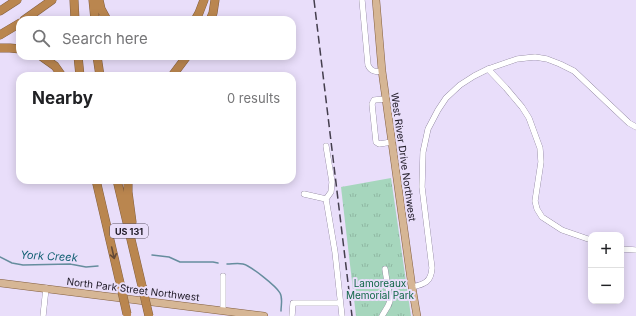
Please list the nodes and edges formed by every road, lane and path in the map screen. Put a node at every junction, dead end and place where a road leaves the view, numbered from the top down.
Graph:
1 (17, 0) edge
2 (52, 0) edge
3 (74, 0) edge
4 (93, 0) edge
5 (99, 0) edge
6 (204, 0) edge
7 (215, 0) edge
8 (362, 0) edge
9 (376, 0) edge
10 (0, 11) edge
11 (30, 16) edge
12 (75, 16) edge
13 (94, 16) edge
14 (105, 16) edge
15 (198, 16) edge
16 (212, 16) edge
17 (16, 25) edge
18 (0, 35) edge
19 (0, 48) edge
20 (16, 49) edge
21 (47, 60) edge
22 (78, 60) edge
23 (98, 60) edge
24 (184, 60) edge
25 (488, 69) junction
26 (382, 71) junction
27 (59, 72) edge
28 (80, 72) edge
29 (99, 72) edge
30 (175, 72) edge
31 (386, 99) junction
32 (636, 127) edge
33 (392, 142) junction
34 (326, 146) dead end
35 (94, 184) edge
36 (97, 184) edge
37 (118, 184) edge
38 (128, 184) edge
39 (304, 194) dead end
40 (326, 199) junction
41 (101, 202) junction
42 (588, 239) edge
43 (624, 249) edge
44 (636, 250) edge
45 (385, 269) dead end
46 (223, 276) dead end
47 (0, 283) edge
48 (142, 284) junction
49 (412, 287) junction
50 (46, 288) junction
51 (340, 303) junction
52 (223, 311) junction
53 (231, 314) edge
54 (127, 315) edge
55 (43, 316) edge
56 (149, 316) edge
57 (261, 316) edge
58 (292, 316) edge
59 (342, 316) edge
60 (382, 316) edge
61 (417, 316) edge

1 - 10 highway
2 - 11 highway
3 - 12 highway
4 - 13 highway
5 - 14 highway
6 - 15 highway
7 - 16 highway
8 - 26 street
9 - 26 main road, West River Drive Northwest
17 - 18 highway
19 - 20 highway
21 - 27 highway
22 - 28 highway
23 - 29 highway
24 - 30 highway
25 - 32 street
25 - 42 street
25 - 49 street
26 - 31 main road, West River Drive Northwest
31 - 33 main road, West River Drive Northwest
31 - 33 street
33 - 49 main road, West River Drive Northwest
34 - 40 street
35 - 41 highway
36 - 41 highway, US 131
37 - 48 highway, US 131
38 - 48 highway
39 - 40 street
40 - 51 street
41 -> 54 highway, US 131, bridge
43 - 44 street
45 - 60 street
46 - 52 street
47 - 50 main road, North Park Street Northwest
48 - 56 highway, US 131, bridge
49 - 61 main road, West River Drive Northwest
50 - 52 main road, North Park Street Northwest
50 - 55 street
51 - 58 street
51 - 59 street
52 - 53 main road, North Park Street Northwest
53 - 57 main road, North Park Street Northwest

